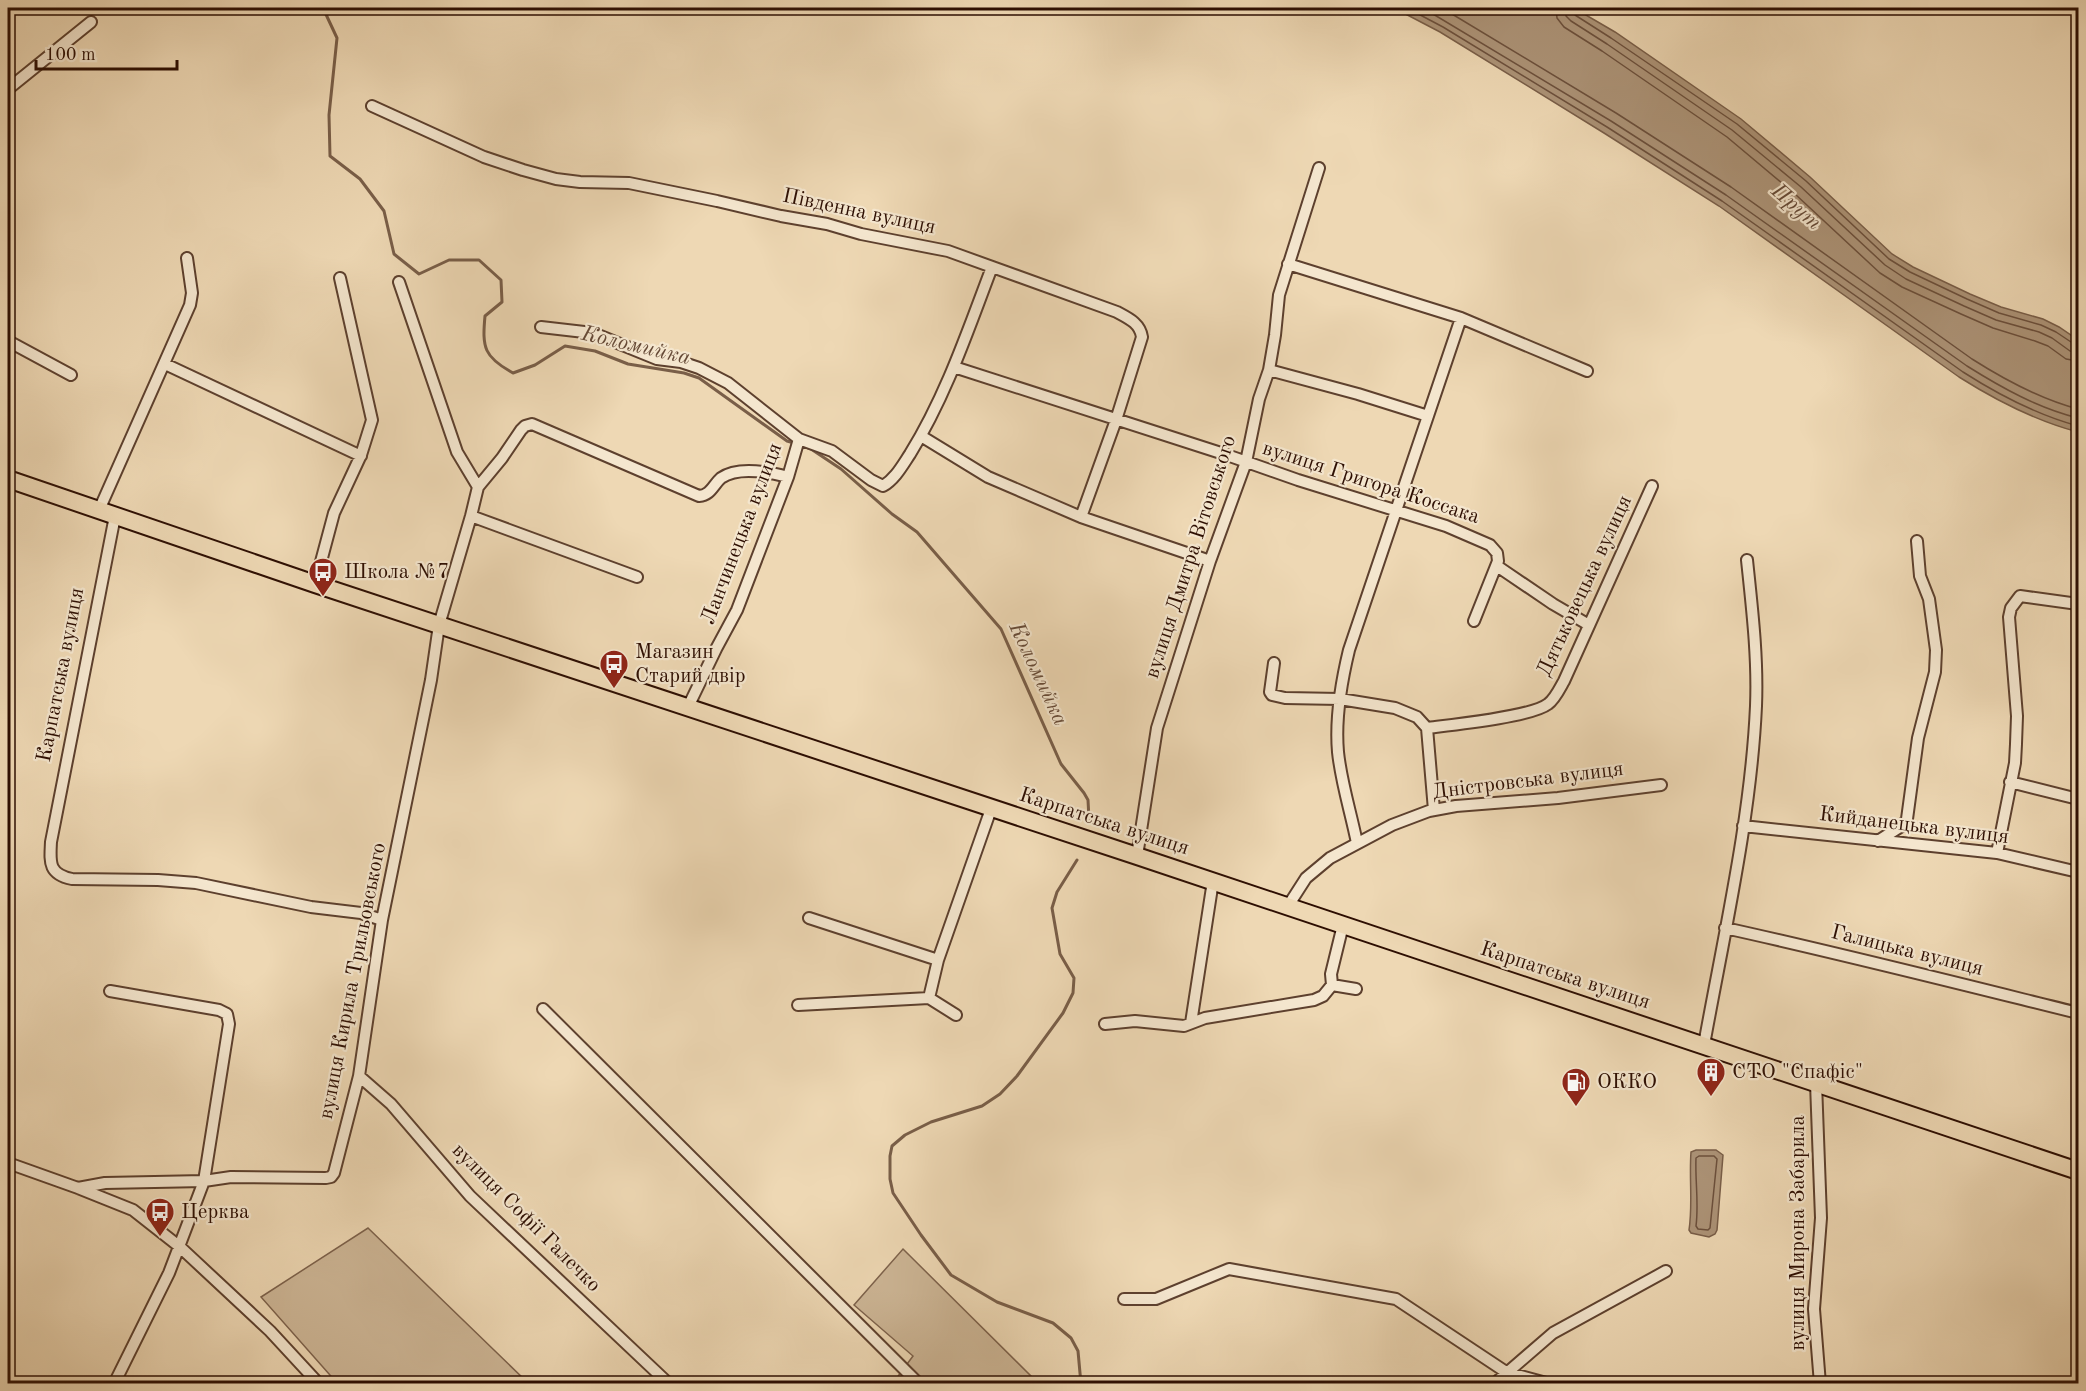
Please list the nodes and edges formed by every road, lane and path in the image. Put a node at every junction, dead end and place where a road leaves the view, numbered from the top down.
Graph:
1 (90, 22) dead end
2 (8, 89) edge
3 (372, 106) dead end
4 (1319, 168) dead end
5 (187, 258) dead end
6 (1288, 264) junction
7 (992, 267) junction
8 (340, 278) dead end
9 (399, 282) dead end
10 (1461, 318) junction
11 (541, 327) dead end
12 (8, 341) edge
13 (165, 364) junction
14 (954, 367) junction
15 (1269, 370) junction
16 (1587, 371) dead end
17 (71, 375) dead end
18 (1428, 416) junction
19 (1116, 420) junction
20 (921, 436) junction
21 (798, 443) junction
22 (361, 456) junction
23 (1246, 462) junction
24 (788, 477) junction
25 (8, 479) edge
26 (1652, 486) dead end
27 (478, 488) junction
28 (1396, 511) junction
29 (107, 513) junction
30 (471, 516) junction
31 (1081, 517) junction
32 (1917, 541) dead end
33 (1748, 560) dead end
34 (1210, 561) junction
35 (1497, 566) junction
36 (637, 577) dead end
37 (315, 584) junction
38 (2079, 604) edge
39 (1474, 621) dead end
40 (439, 625) junction
41 (1589, 625) junction
42 (1274, 663) dead end
43 (1340, 699) junction
44 (688, 707) junction
45 (1427, 728) junction
46 (2010, 782) junction
47 (1661, 784) dead end
48 (2079, 799) edge
49 (991, 809) junction
50 (1434, 810) junction
51 (1743, 826) junction
52 (1878, 841) junction
53 (1357, 843) junction
54 (1997, 853) junction
55 (1137, 856) junction
56 (2079, 872) edge
57 (1213, 881) junction
58 (1288, 906) junction
59 (809, 918) dead end
60 (382, 920) junction
61 (1343, 925) junction
62 (1725, 928) junction
63 (938, 960) junction
64 (1332, 985) junction
65 (1356, 989) dead end
66 (110, 991) dead end
67 (929, 998) junction
68 (798, 1005) dead end
69 (543, 1009) dead end
70 (2079, 1012) edge
71 (956, 1015) dead end
72 (1191, 1023) junction
73 (1105, 1024) dead end
74 (1704, 1045) junction
75 (360, 1076) junction
76 (1815, 1083) junction
77 (8, 1163) edge
78 (2079, 1171) edge
79 (204, 1181) junction
80 (78, 1188) junction
81 (180, 1246) junction
82 (1666, 1271) dead end
83 (1124, 1299) dead end
84 (1506, 1372) junction
85 (114, 1383) edge
86 (319, 1383) edge
87 (669, 1383) edge
88 (919, 1383) edge
89 (1494, 1383) edge
90 (1550, 1383) edge
91 (1820, 1383) edge

1 - 2 street
3 - 7 street, Південна вулиця
4 - 6 street, вулиця Дмитра Вітовського
5 - 13 street
6 - 10 street
6 - 15 street, вулиця Дмитра Вітовського
7 - 14 street
7 - 19 street, Південна вулиця
8 - 22 street
9 - 27 street
10 - 16 street
10 - 18 street
11 - 21 street
12 - 17 street
13 - 22 street
13 - 29 street
14 - 19 street, вулиця Григора Коссака
14 - 20 street
15 - 18 street
15 - 23 street, вулиця Дмитра Вітовського
18 - 28 street
19 - 23 street, вулиця Григора Коссака
19 - 31 street, Південна вулиця
20 - 21 street
20 - 31 street
21 - 24 street, Ланчинецька вулиця
22 - 37 street
23 - 28 street, вулиця Григора Коссака
23 - 34 street, вулиця Дмитра Вітовського
24 - 27 street
24 - 44 street, Ланчинецька вулиця
25 - 29 main road, Карпатська вулиця
26 - 41 street, Дятьковецька вулиця
27 - 30 street, вулиця Кирила Трильовського
28 - 35 street, вулиця Григора Коссака
28 - 43 street
29 - 37 main road, Карпатська вулиця
29 - 60 street
30 - 36 street
30 - 40 street, вулиця Кирила Трильовського
31 - 34 street
32 - 52 street
33 - 51 street
34 - 55 street, вулиця Дмитра Вітовського
35 - 39 street
35 - 41 street
37 - 40 main road, Карпатська вулиця
38 - 46 street
40 - 44 main road, Карпатська вулиця
40 - 60 street, вулиця Кирила Трильовського
41 - 45 street, Дятьковецька вулиця
42 - 43 street
43 - 45 street
43 - 53 street
44 - 49 main road, Карпатська вулиця
45 - 50 street
46 - 48 street
46 - 54 street
47 - 50 street, Дністровська вулиця
49 - 55 main road, Карпатська вулиця
49 - 63 street
50 - 53 street, Дністровська вулиця
51 - 52 street, Кийданецька вулиця
51 - 62 street
52 - 54 street, Кийданецька вулиця
53 - 58 street, Дністровська вулиця
54 - 56 street, Кийданецька вулиця
55 - 57 main road, Карпатська вулиця
57 - 58 main road, Карпатська вулиця
57 - 72 street
58 - 61 main road, Карпатська вулиця
59 - 63 street
60 - 75 street, вулиця Кирила Трильовського
61 - 64 street
61 - 74 main road, Карпатська вулиця
62 - 70 street, Галицька вулиця
62 - 74 street
63 - 67 street
64 - 65 street
64 - 72 street
66 - 79 street
67 - 68 street
67 - 71 street
69 - 88 street
72 - 73 street
74 - 76 main road, Карпатська вулиця
75 - 79 street, вулиця Кирила Трильовського
75 - 87 street, вулиця Софії Галечко
76 - 78 main road, Карпатська вулиця
76 - 91 street, вулиця Мирона Забарила
77 - 80 street
79 - 80 street
79 - 81 street
80 - 81 street
81 - 85 street
81 - 86 street
82 - 84 street
83 - 84 street
84 - 89 street
84 - 90 street

